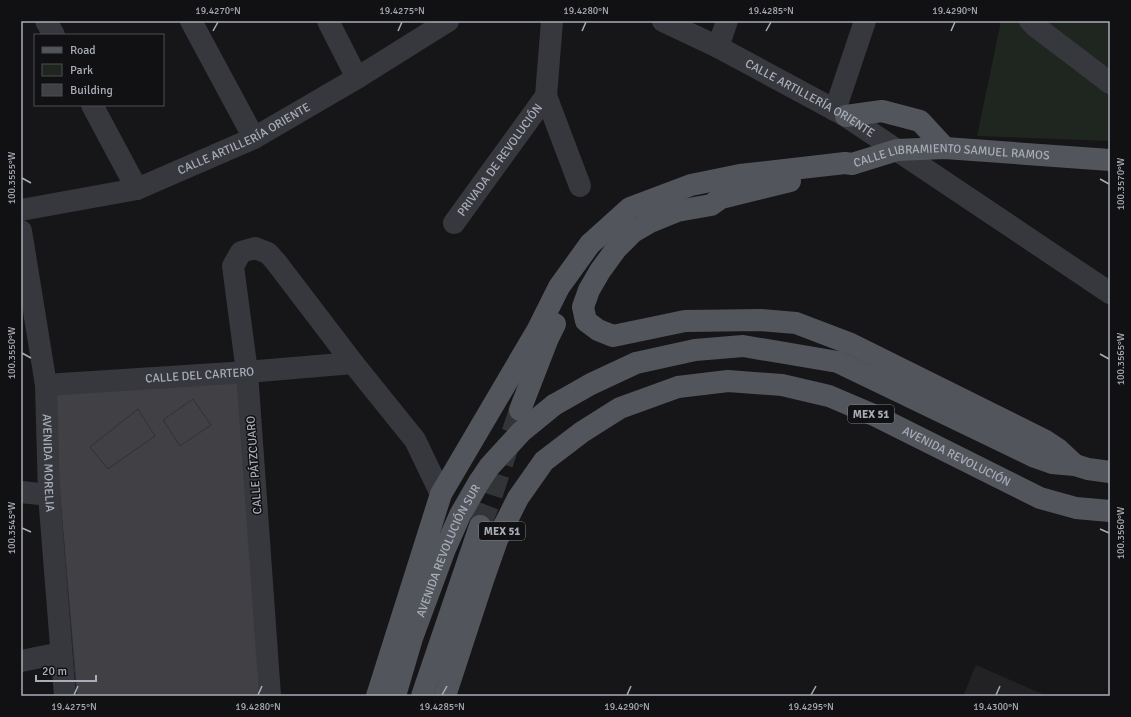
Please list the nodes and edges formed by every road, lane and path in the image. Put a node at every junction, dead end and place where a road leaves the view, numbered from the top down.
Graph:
1 (46, 21) edge
2 (191, 21) edge
3 (328, 21) edge
4 (448, 21) edge
5 (552, 21) edge
6 (663, 21) edge
7 (727, 21) edge
8 (865, 21) edge
9 (1030, 21) edge
10 (53, 34) edge
11 (718, 47) junction
12 (357, 78) junction
13 (1110, 83) edge
14 (546, 96) junction
15 (93, 106) edge
16 (840, 113) junction
17 (254, 138) junction
18 (945, 148) junction
19 (897, 150) junction
20 (1110, 160) edge
21 (852, 164) junction
22 (580, 186) dead end
23 (137, 189) junction
24 (721, 198) junction
25 (21, 210) edge
26 (454, 223) dead end
27 (21, 231) edge
28 (23, 252) edge
29 (1110, 293) edge
30 (354, 363) junction
31 (247, 372) junction
32 (46, 385) junction
33 (520, 410) tunnel mouth
34 (1076, 465) junction
35 (1110, 472) edge
36 (21, 492) edge
37 (441, 494) junction
38 (49, 495) junction
39 (1110, 511) edge
40 (480, 526) tunnel mouth
41 (61, 653) junction
42 (21, 661) edge
43 (65, 696) edge
44 (270, 696) edge
45 (377, 696) edge
46 (395, 696) edge
47 (422, 696) edge
48 (445, 696) edge

1 - 10 street
2 - 17 street
3 - 12 street
4 - 12 street, CALLE ARTILLERÍA ORIENTE
5 - 14 street, PRIVADA DE REVOLUCIÓN
6 - 11 street, CALLE ARTILLERÍA ORIENTE
7 - 11 street
8 - 16 street
9 - 13 street
11 - 16 street, CALLE ARTILLERÍA ORIENTE
12 - 17 street, CALLE ARTILLERÍA ORIENTE
14 - 22 street, PRIVADA DE REVOLUCIÓN
14 - 26 street, PRIVADA DE REVOLUCIÓN
15 - 23 street
16 - 18 main road
16 - 19 street, CALLE ARTILLERÍA ORIENTE
17 - 23 street, CALLE ARTILLERÍA ORIENTE
18 - 19 main road, CALLE LIBRAMIENTO SAMUEL RAMOS
18 - 20 main road, CALLE LIBRAMIENTO SAMUEL RAMOS
19 - 21 main road, CALLE LIBRAMIENTO SAMUEL RAMOS
19 - 29 street, CALLE ARTILLERÍA ORIENTE
21 - 24 main road
21 - 37 main road, CALLE LIBRAMIENTO SAMUEL RAMOS
23 - 25 street, CALLE ARTILLERÍA ORIENTE
24 - 33 main road
24 - 34 main road
27 - 28 street, AVENIDA MORELIA
28 - 32 street, AVENIDA MORELIA
30 - 31 street, CALLE DEL CARTERO
30 - 31 street, CALLE PÁTZCUARO
30 - 37 street
31 - 32 street, CALLE DEL CARTERO
31 - 44 street, CALLE PÁTZCUARO
32 - 38 street, AVENIDA MORELIA
34 - 35 main road, MEX 51
34 - 46 main road, AVENIDA REVOLUCIÓN SUR / MEX 51, bridge
36 - 38 street
37 - 45 main road
38 - 41 street, AVENIDA MORELIA
39 - 48 main road, AVENIDA REVOLUCIÓN / MEX 51
40 - 47 main road, MEX 51
41 - 42 street
41 - 43 street, AVENIDA MORELIA

